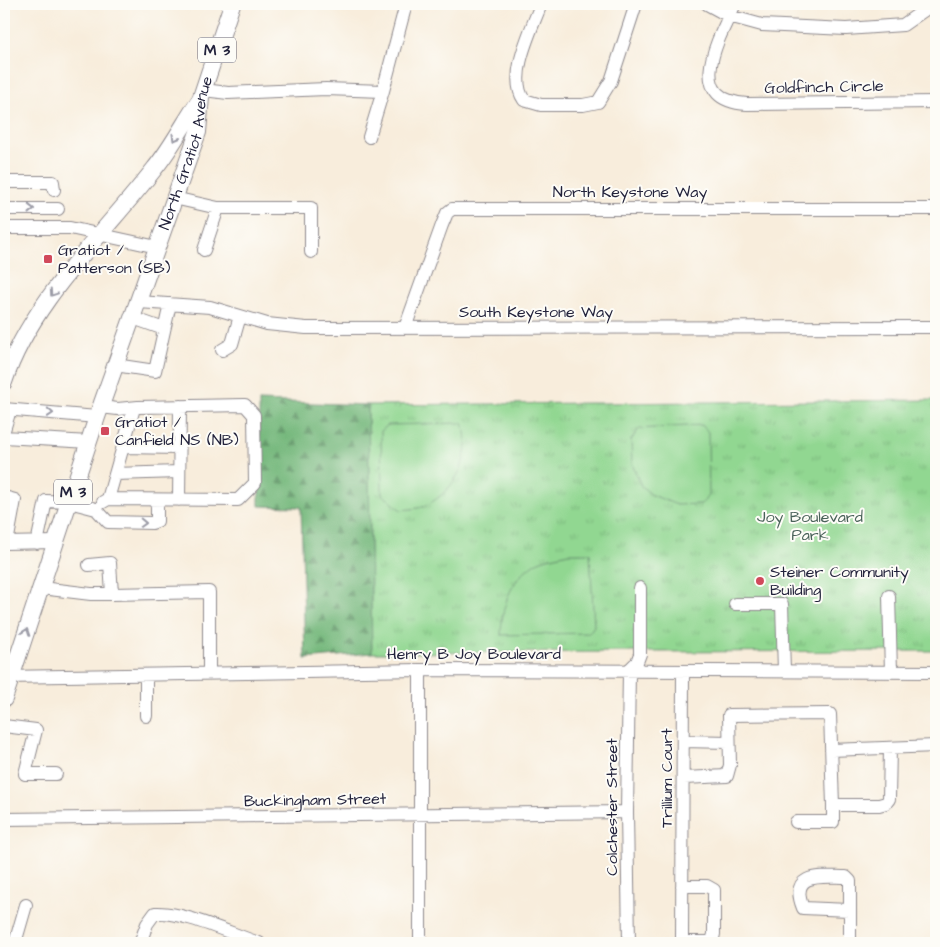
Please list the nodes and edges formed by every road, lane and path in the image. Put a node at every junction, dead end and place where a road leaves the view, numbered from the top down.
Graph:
1 (232, 4) edge
2 (406, 4) edge
3 (541, 4) edge
4 (636, 4) edge
5 (707, 4) edge
6 (735, 4) edge
7 (933, 4) edge
8 (729, 16) junction
9 (384, 91) junction
10 (203, 94) junction
11 (936, 102) edge
12 (369, 137) dead end
13 (4, 182) edge
14 (55, 195) junction
15 (174, 198) junction
16 (218, 208) junction
17 (4, 209) edge
18 (936, 209) edge
19 (4, 228) edge
20 (58, 228) junction
21 (101, 234) junction
22 (157, 247) junction
23 (204, 250) dead end
24 (311, 252) dead end
25 (139, 302) junction
26 (170, 304) junction
27 (240, 316) junction
28 (133, 318) junction
29 (936, 327) edge
30 (405, 328) junction
31 (164, 329) junction
32 (222, 350) dead end
33 (115, 366) junction
34 (4, 382) edge
35 (180, 406) junction
36 (134, 408) junction
37 (7, 410) edge
38 (99, 412) junction
39 (4, 430) edge
40 (4, 437) edge
41 (89, 442) junction
42 (123, 447) junction
43 (180, 448) junction
44 (179, 472) junction
45 (115, 474) junction
46 (4, 498) edge
47 (108, 499) junction
48 (157, 500) junction
49 (179, 500) junction
50 (69, 502) junction
51 (96, 509) junction
52 (37, 542) junction
53 (56, 542) junction
54 (5, 543) edge
55 (89, 565) dead end
56 (42, 588) junction
57 (640, 588) dead end
58 (112, 594) junction
59 (889, 596) dead end
60 (735, 604) dead end
61 (420, 670) junction
62 (629, 670) junction
63 (683, 671) junction
64 (784, 671) junction
65 (891, 672) junction
66 (936, 672) edge
67 (210, 674) junction
68 (146, 675) junction
69 (8, 677) edge
70 (4, 699) edge
71 (146, 716) dead end
72 (4, 726) edge
73 (683, 742) junction
74 (729, 742) junction
75 (936, 746) edge
76 (890, 748) junction
77 (831, 750) junction
78 (56, 774) dead end
79 (684, 778) junction
80 (833, 805) junction
81 (627, 812) junction
82 (420, 815) junction
83 (4, 819) edge
84 (796, 822) dead end
85 (682, 886) junction
86 (26, 905) dead end
87 (849, 910) dead end
88 (15, 943) edge
89 (140, 943) edge
90 (259, 943) edge
91 (420, 943) edge
92 (629, 943) edge
93 (850, 943) edge

1 - 10 main road, North Gratiot Avenue / M 3
2 - 9 street
3 - 4 street
5 - 8 street
6 - 8 street
7 - 8 street
8 - 11 street, Goldfinch Circle
9 - 10 street
9 - 12 street
10 - 15 main road, North Gratiot Avenue / M 3
10 -> 21 main road, M 3
13 - 14 street
17 -> 14 street
14 - 20 street
15 - 16 street
15 - 22 main road, North Gratiot Avenue / M 3
16 - 23 street
16 - 24 street
18 - 30 street, North Keystone Way
19 - 20 street
20 - 21 street
21 - 22 street
21 -> 34 main road, M 3
22 - 25 main road, North Gratiot Avenue / M 3
25 - 26 street, South Keystone Way
25 - 28 main road, North Gratiot Avenue / M 3
26 - 27 street, South Keystone Way
26 - 31 street
27 - 30 street, South Keystone Way
27 - 32 street
28 - 31 street
28 - 33 main road, North Gratiot Avenue / M 3
29 - 30 street, South Keystone Way
31 - 33 street
33 - 38 main road, North Gratiot Avenue / M 3
35 - 36 street
35 - 43 street
35 - 49 street
36 - 38 street
36 - 42 street
37 -> 38 street
37 - 39 street
38 - 41 main road, North Gratiot Avenue / M 3
40 - 41 street
41 - 50 main road, North Gratiot Avenue / M 3
42 - 43 street
42 - 45 street
43 - 44 street
44 - 45 street
44 - 49 street
45 - 47 street
46 - 54 street
47 - 48 street
47 - 51 street
48 - 49 street
51 -> 48 street
50 - 51 street
50 - 52 street
50 - 53 main road, North Gratiot Avenue / M 3
52 - 53 street
52 - 54 street
53 - 56 main road, North Gratiot Avenue / M 3
55 - 58 street
56 - 58 street
69 -> 56 main road, North Gratiot Avenue / M 3
57 - 62 street
58 - 67 street
59 - 65 street
60 - 64 street
61 - 62 street, Henry B Joy Boulevard
61 - 67 street, Henry B Joy Boulevard
61 - 82 street
62 - 63 street, Henry B Joy Boulevard
62 - 81 street, Colchester Street
63 - 64 street, Henry B Joy Boulevard
63 - 73 street, Trillium Court
64 - 65 street, Henry B Joy Boulevard
65 - 66 street, Henry B Joy Boulevard
67 - 68 street, Henry B Joy Boulevard
68 - 69 street, Henry B Joy Boulevard
68 - 71 street
69 - 70 main road, North Gratiot Avenue / M 3
72 - 78 street
73 - 74 street
73 - 79 street, Trillium Court
74 - 77 street
74 - 79 street
75 - 76 street
76 - 77 street
76 - 80 street
77 - 80 street
79 - 85 street, Trillium Court
80 - 84 street
81 - 82 street, Buckingham Street
81 - 92 street, Colchester Street
82 - 83 street, Buckingham Street
82 - 91 street
85 - 85 street, Trillium Court
86 - 88 street
87 - 93 street
89 - 90 street

